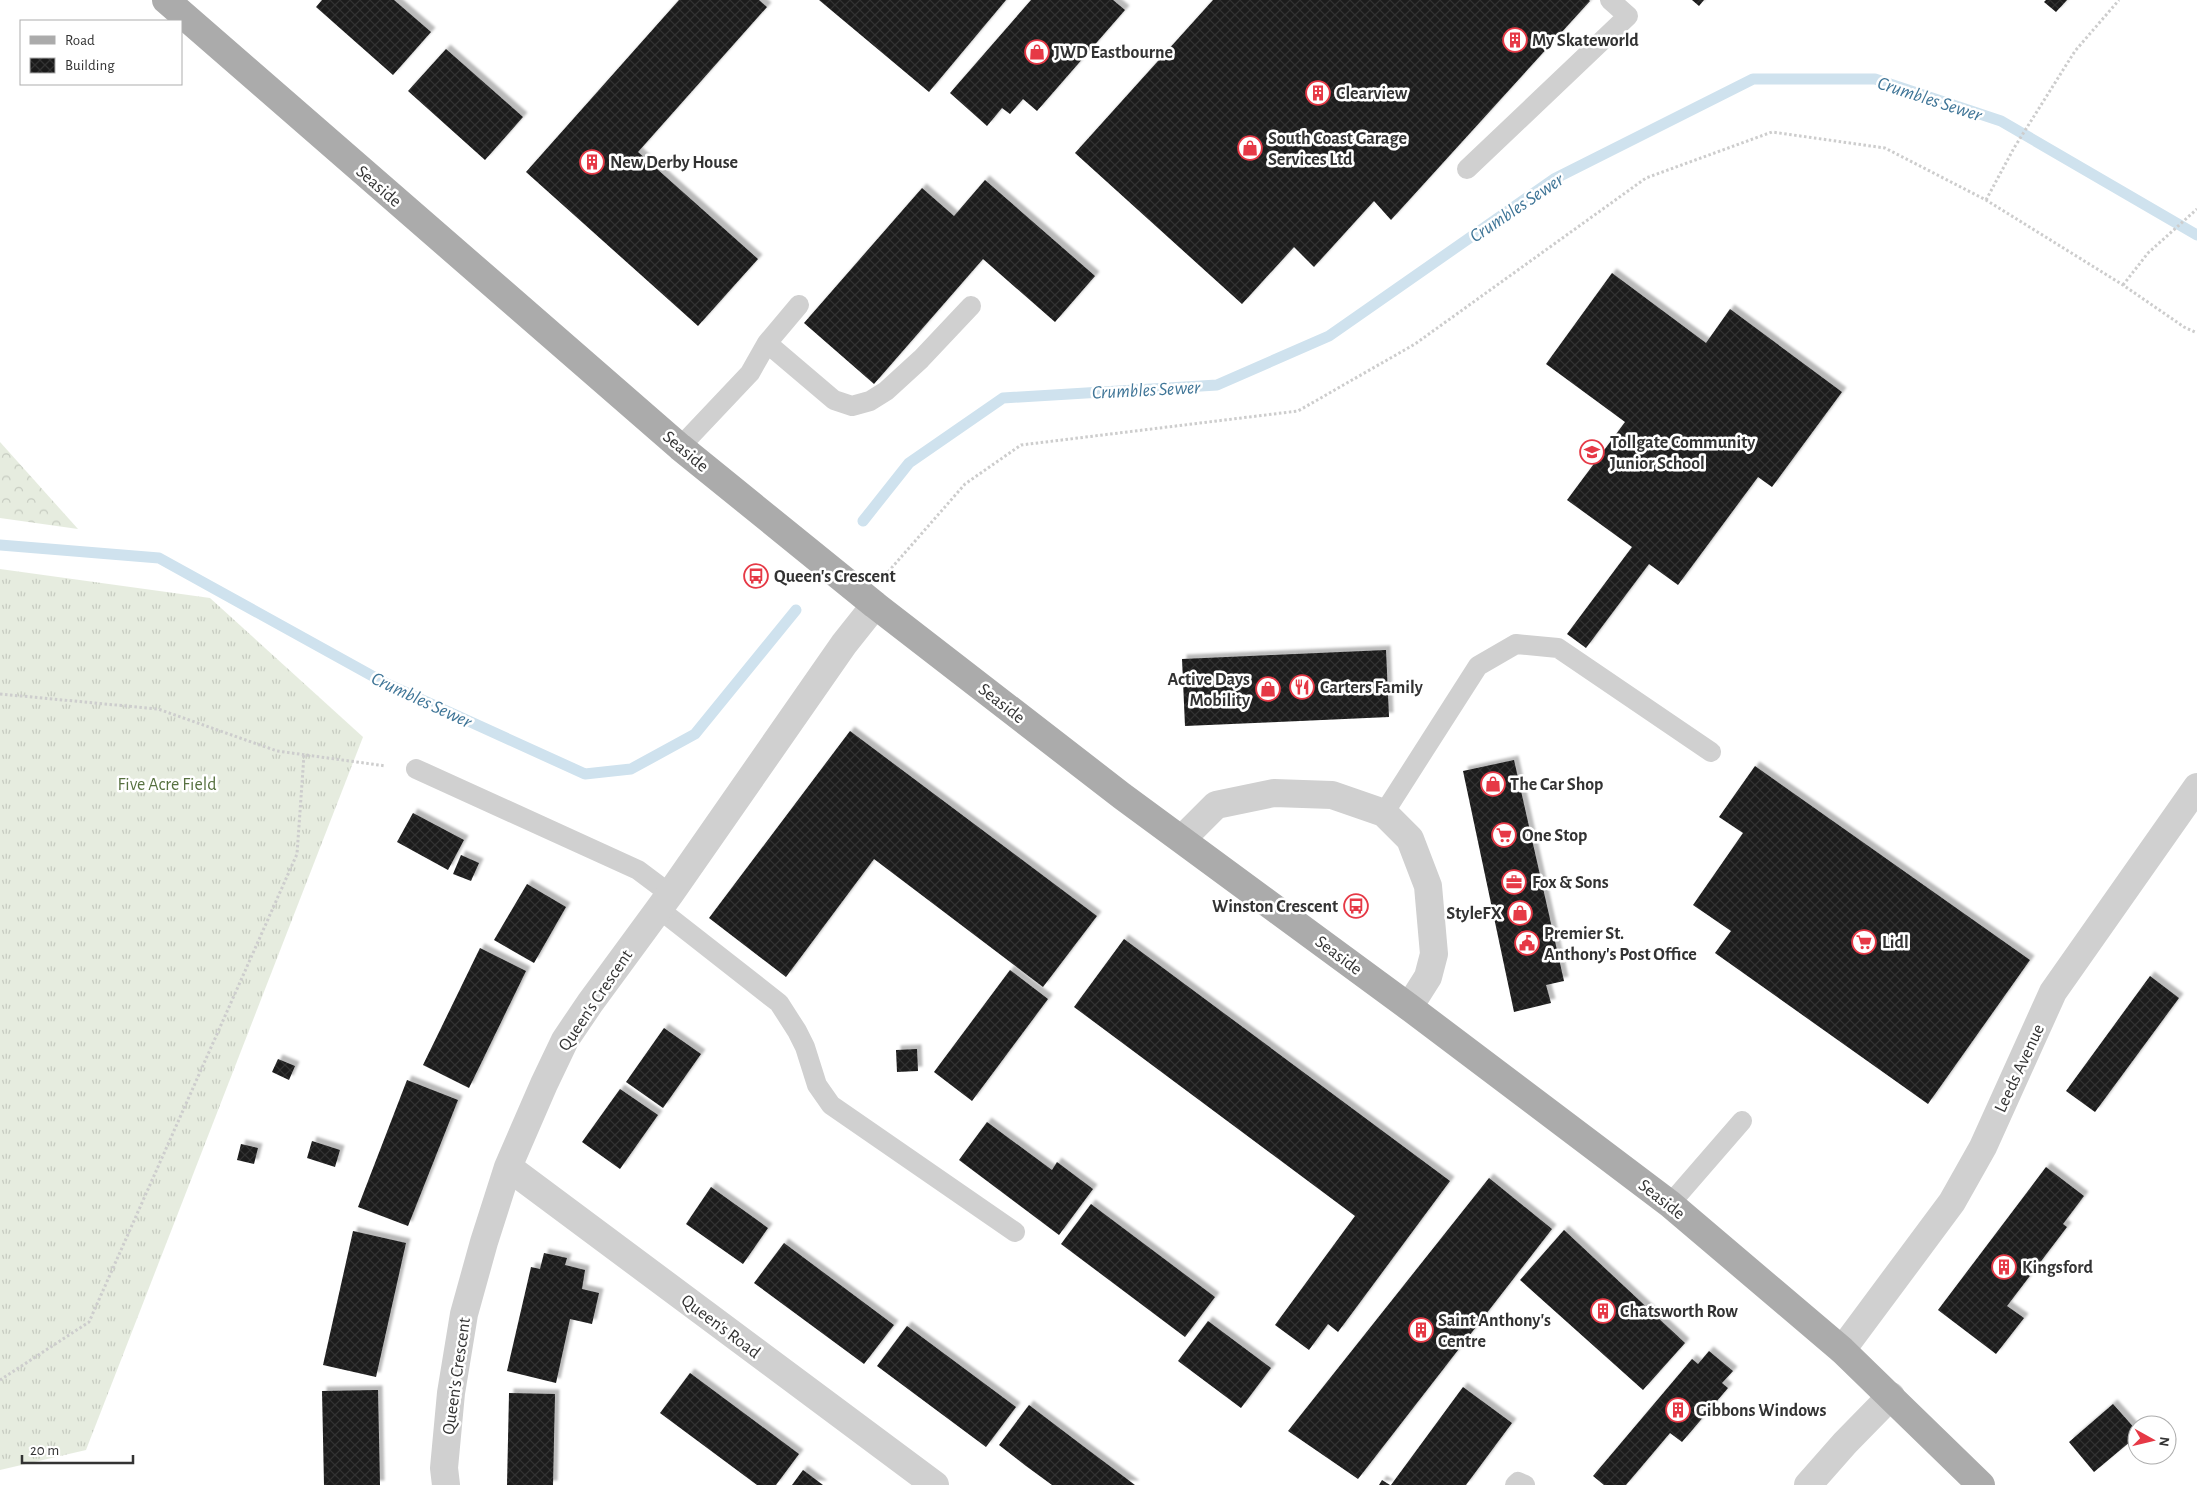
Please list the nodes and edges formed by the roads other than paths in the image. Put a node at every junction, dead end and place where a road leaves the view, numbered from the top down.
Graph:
1 (166, 0) edge
2 (1610, 0) edge
3 (1467, 169) dead end
4 (799, 305) dead end
5 (971, 306) dead end
6 (767, 343) junction
7 (680, 447) junction
8 (870, 601) junction
9 (1711, 752) dead end
10 (416, 769) dead end
11 (2197, 787) edge
12 (1384, 813) junction
13 (1182, 839) junction
14 (665, 901) junction
15 (1409, 1007) junction
16 (1742, 1121) dead end
17 (508, 1167) junction
18 (1670, 1204) junction
19 (1015, 1232) dead end
20 (1842, 1350) junction
21 (1891, 1396) junction
22 (446, 1485) edge
23 (934, 1485) edge
24 (1516, 1485) edge
25 (1525, 1485) edge
26 (1808, 1485) edge
27 (1981, 1485) edge

1 - 7 main road, Seaside
2 - 3 lane
4 - 6 lane
5 - 6 lane
6 - 7 lane
7 - 8 main road, Seaside
8 - 13 main road, Seaside
8 - 14 street, Queen's Crescent
9 - 12 lane
10 - 14 lane
11 - 20 street, Leeds Avenue
12 - 13 street
12 - 15 street
13 - 15 main road, Seaside
14 - 17 street, Queen's Crescent
14 - 19 lane
15 - 18 main road, Seaside
16 - 18 lane
17 - 22 street, Queen's Crescent
17 - 23 street, Queen's Road
18 - 20 main road, Seaside
20 - 21 main road, Seaside
21 - 26 street
21 - 27 main road, Seaside
24 - 25 lane

